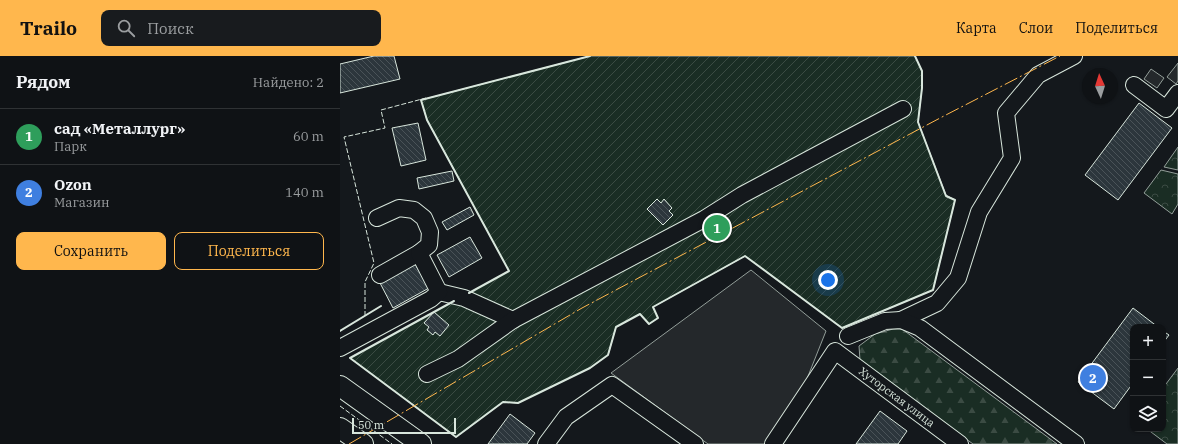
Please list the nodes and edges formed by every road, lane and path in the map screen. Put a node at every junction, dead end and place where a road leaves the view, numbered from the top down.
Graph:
1 (1074, 56) edge
2 (1134, 84) dead end
3 (1178, 93) edge
4 (903, 109) dead end
5 (377, 218) dead end
6 (420, 253) junction
7 (380, 275) dead end
8 (440, 292) junction
9 (512, 320) junction
10 (901, 320) junction
11 (848, 336) dead end
12 (340, 348) edge
13 (427, 374) dead end
14 (340, 386) edge
15 (340, 428) edge
16 (363, 444) edge
17 (421, 444) edge
18 (546, 444) edge
19 (695, 444) edge
20 (773, 444) edge
21 (960, 444) edge
22 (1076, 444) edge

1 - 10 street
2 - 3 street
4 - 9 street
5 - 6 street
6 - 7 street
6 - 8 street
8 - 9 street
8 - 12 street
9 - 13 street
10 - 11 street
10 - 22 street
14 - 17 main road
15 - 16 main road
18 - 19 street
20 - 21 street, Хуторская улица

